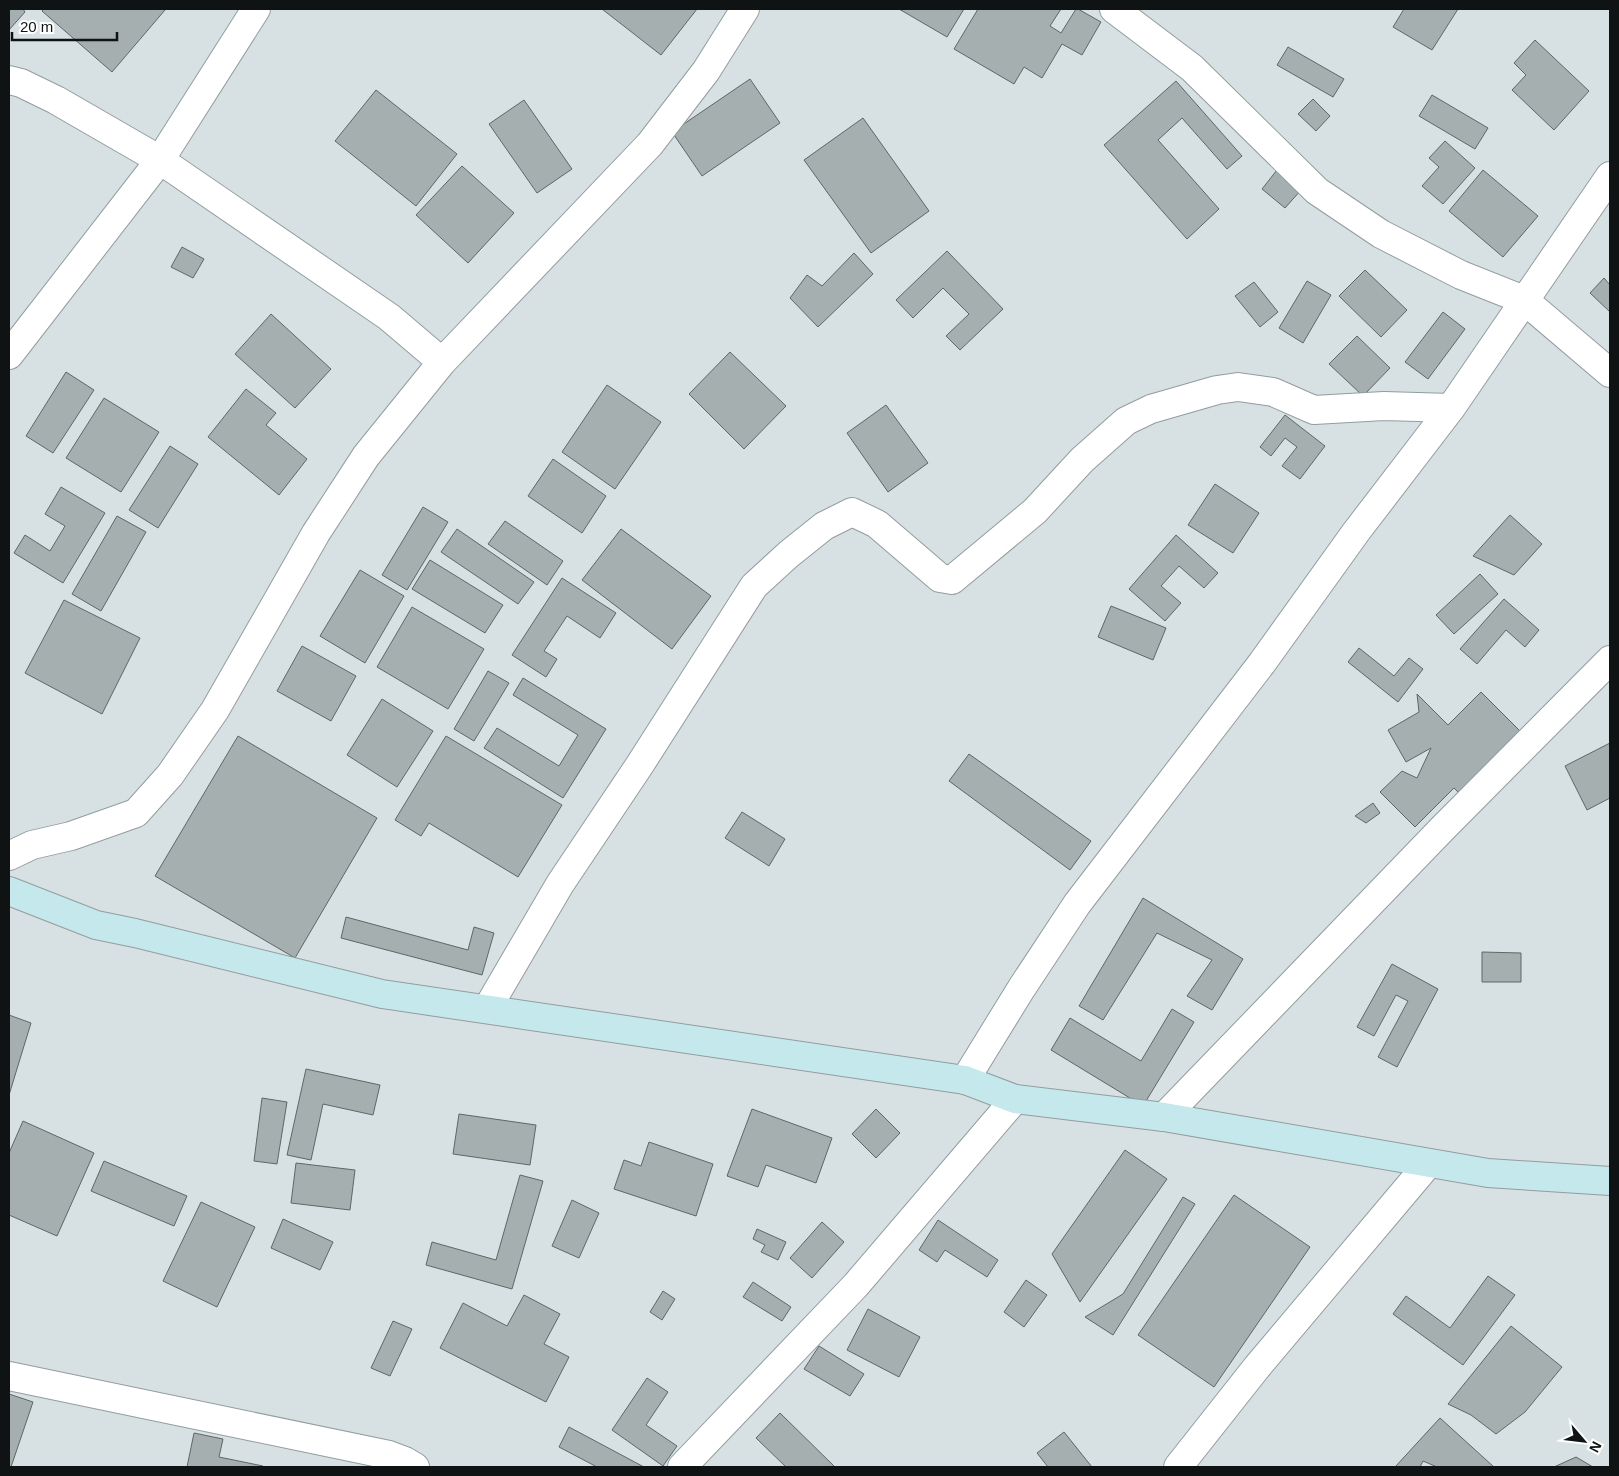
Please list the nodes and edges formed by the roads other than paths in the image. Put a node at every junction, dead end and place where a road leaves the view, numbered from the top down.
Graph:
1 (256, 9) edge
2 (745, 9) edge
3 (1114, 9) edge
4 (9, 80) edge
5 (160, 160) junction
6 (1610, 176) edge
7 (1524, 300) junction
8 (9, 355) edge
9 (442, 362) junction
10 (1610, 373) edge
11 (1451, 408) junction
12 (1610, 660) edge
13 (9, 856) edge
14 (9, 891) edge
15 (487, 1010) junction
16 (965, 1080) junction
17 (1015, 1099) junction
18 (1164, 1117) junction
19 (1428, 1164) junction
20 (1610, 1181) edge
21 (9, 1376) edge
22 (415, 1467) edge
23 (682, 1467) edge
24 (1178, 1467) edge

1 - 5 street
2 - 9 street
3 - 7 street
4 - 5 street
5 - 8 street
5 - 9 street
6 - 7 street
7 - 10 street
7 - 11 street
9 - 13 street
11 - 15 street
11 - 16 street
12 - 18 street
14 - 15 street
15 - 16 street
16 - 17 street
17 - 18 street
17 - 23 street
18 - 19 street
19 - 20 street
19 - 24 street
21 - 22 street

